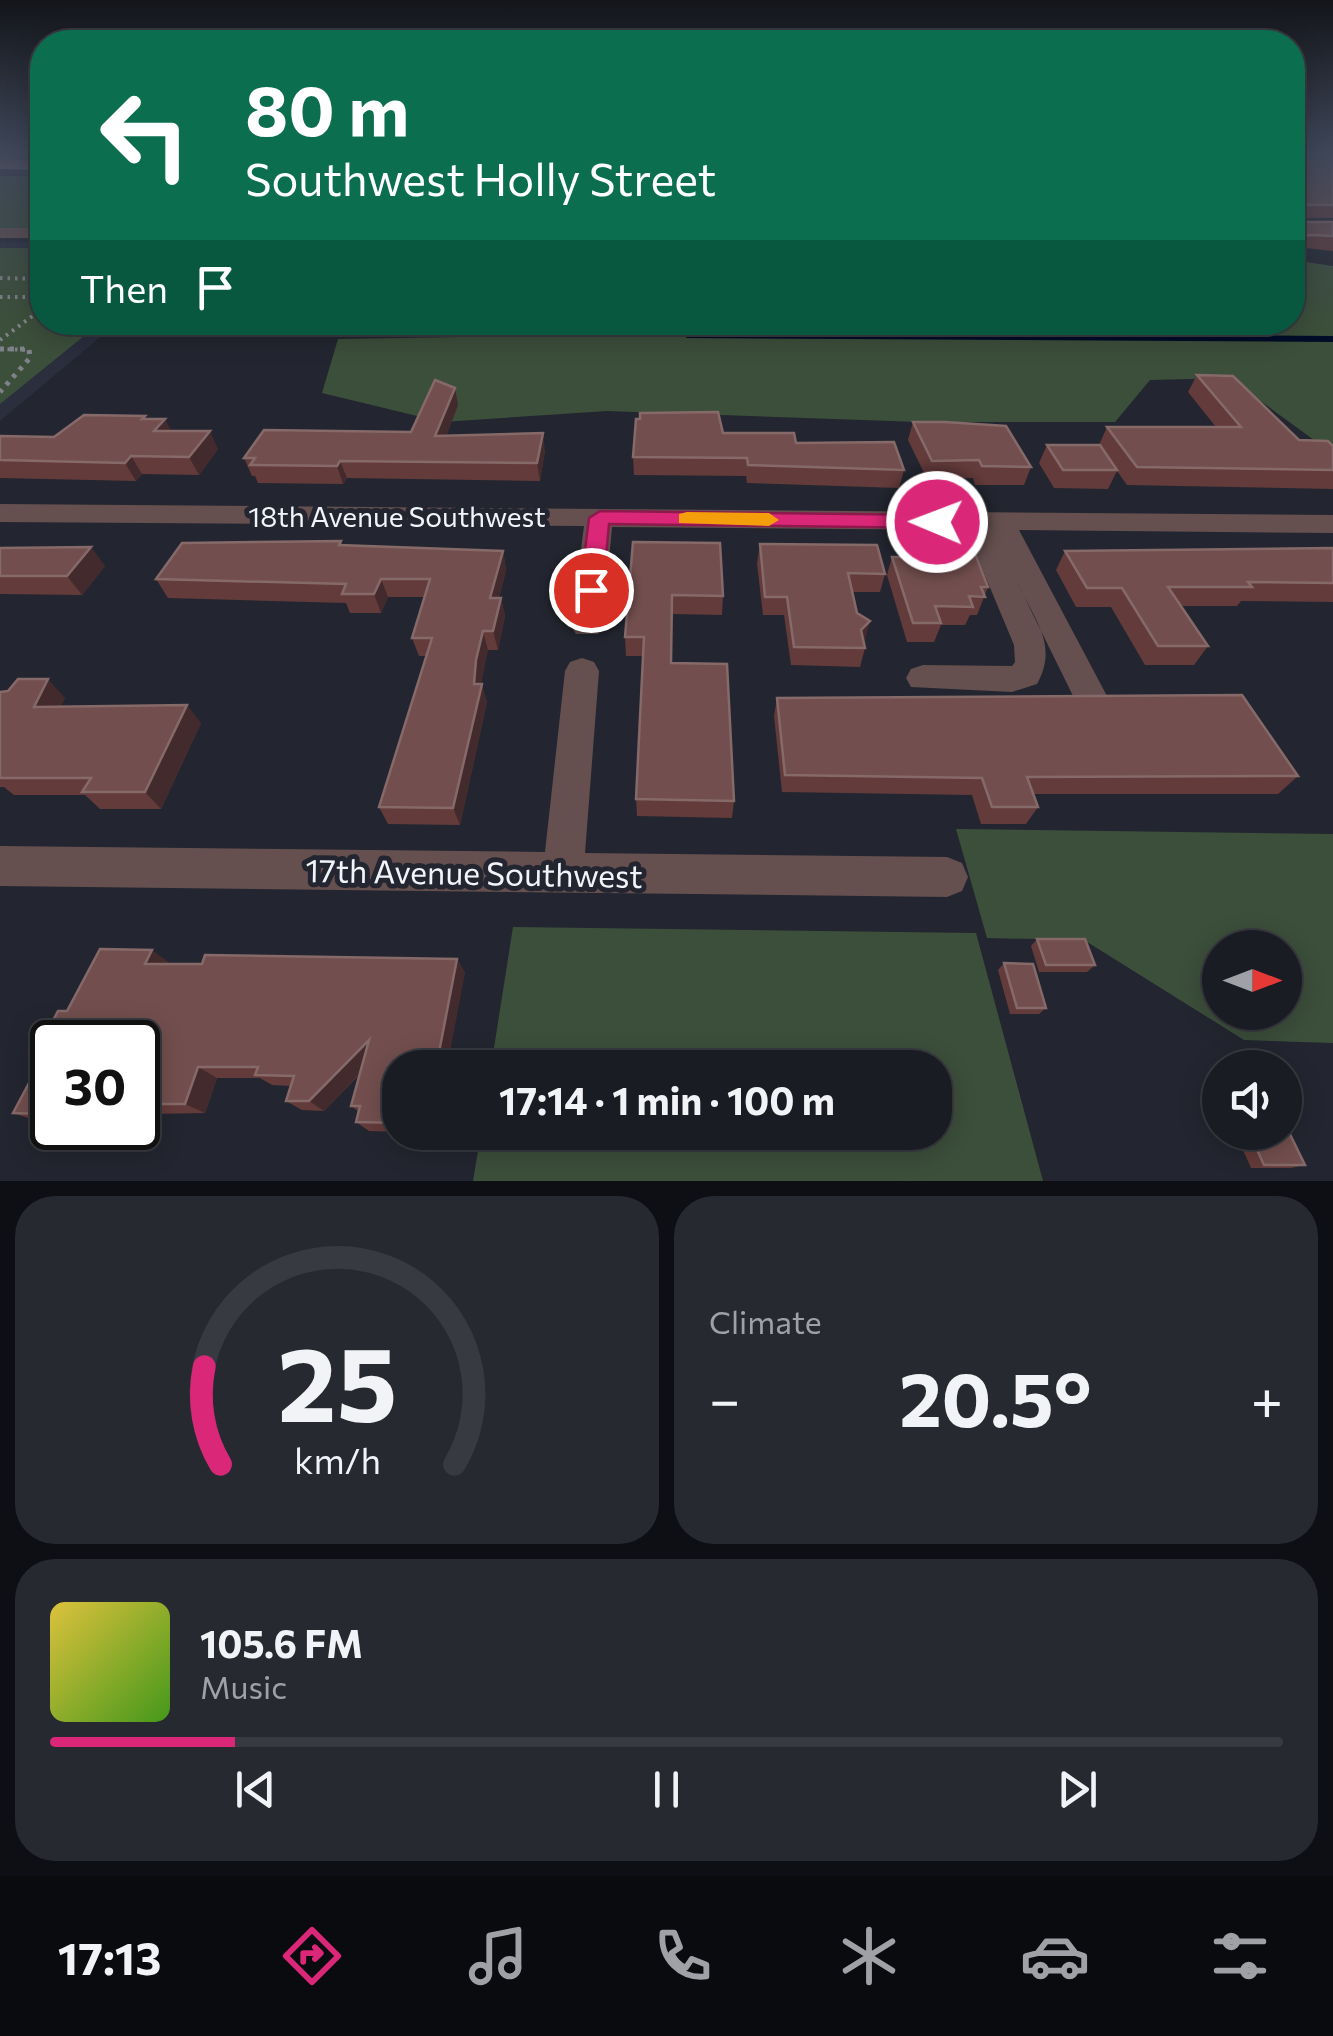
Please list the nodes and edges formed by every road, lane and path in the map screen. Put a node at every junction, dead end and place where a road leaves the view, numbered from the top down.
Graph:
1 (0, 233) edge
2 (30, 233) edge
3 (0, 278) edge
4 (30, 279) edge
5 (0, 296) edge
6 (30, 297) edge
7 (30, 318) edge
8 (0, 340) edge
9 (0, 349) edge
10 (0, 392) edge
11 (0, 512) edge
12 (600, 518) junction
13 (989, 523) junction
14 (1333, 524) edge
15 (587, 626) dead end
16 (582, 671) dead end
17 (923, 678) dead end
18 (1090, 696) edge
19 (0, 866) edge
20 (563, 873) junction
21 (947, 877) dead end

1 - 2 street
3 - 4 path
5 - 6 path
7 - 8 path
9 - 10 path
11 - 12 street, 18th Avenue Southwest
12 - 13 street, 18th Avenue Southwest
12 - 15 street
13 - 14 street, 18th Avenue Southwest
13 - 17 street
13 - 18 street
16 - 20 street
19 - 20 street, 17th Avenue Southwest
20 - 21 street, 17th Avenue Southwest

